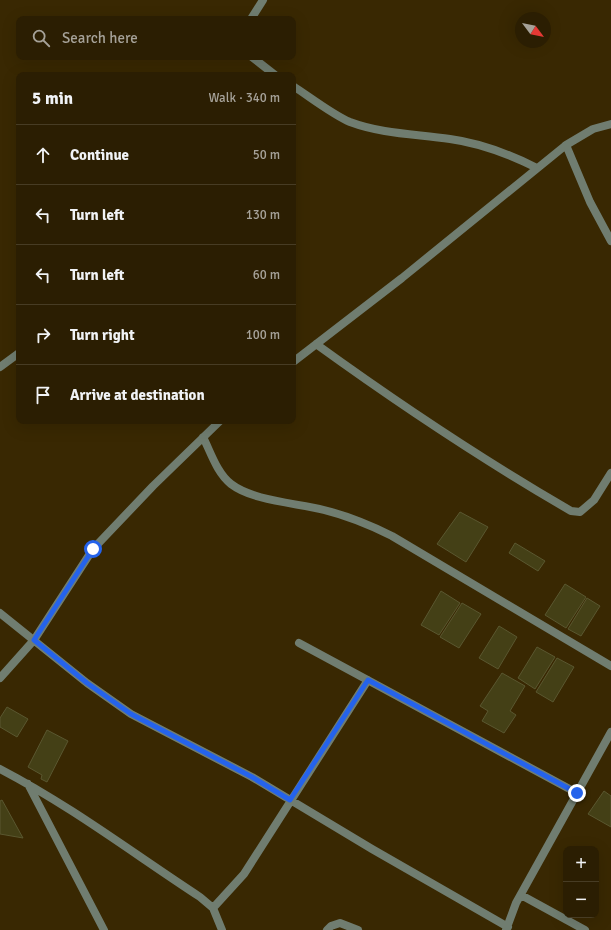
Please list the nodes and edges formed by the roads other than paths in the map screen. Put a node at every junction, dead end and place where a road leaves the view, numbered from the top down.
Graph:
1 (263, 0) edge
2 (253, 16) edge
3 (256, 60) edge
4 (271, 72) edge
5 (296, 88) edge
6 (611, 124) edge
7 (566, 145) junction
8 (536, 168) junction
9 (611, 240) edge
10 (316, 344) junction
11 (16, 355) edge
12 (296, 360) edge
13 (1, 364) edge
14 (217, 424) edge
15 (203, 437) junction
16 (611, 473) edge
17 (0, 613) edge
18 (34, 640) junction
19 (299, 643) dead end
20 (611, 666) edge
21 (0, 678) edge
22 (368, 680) junction
23 (611, 732) edge
24 (0, 770) edge
25 (27, 783) junction
26 (577, 793) junction
27 (290, 800) junction
28 (521, 895) junction
29 (213, 908) junction
30 (507, 928) edge
31 (104, 930) edge
32 (222, 930) edge
33 (327, 930) edge
34 (358, 930) edge
35 (585, 930) edge

1 - 2 street
3 - 4 street
5 - 8 street
6 - 7 street
7 - 8 street
7 - 9 street
8 - 10 street
10 - 12 street
10 - 16 street
11 - 13 street
14 - 15 street
15 - 18 street
15 - 20 street
17 - 18 street
18 - 21 street
18 - 27 street
19 - 22 street
22 - 26 street
22 - 27 street
23 - 26 street
24 - 25 street
25 - 29 street
25 - 31 street
26 - 28 street
27 - 29 street
27 - 30 street
28 - 30 street
28 - 35 street
29 - 32 street
33 - 34 street

